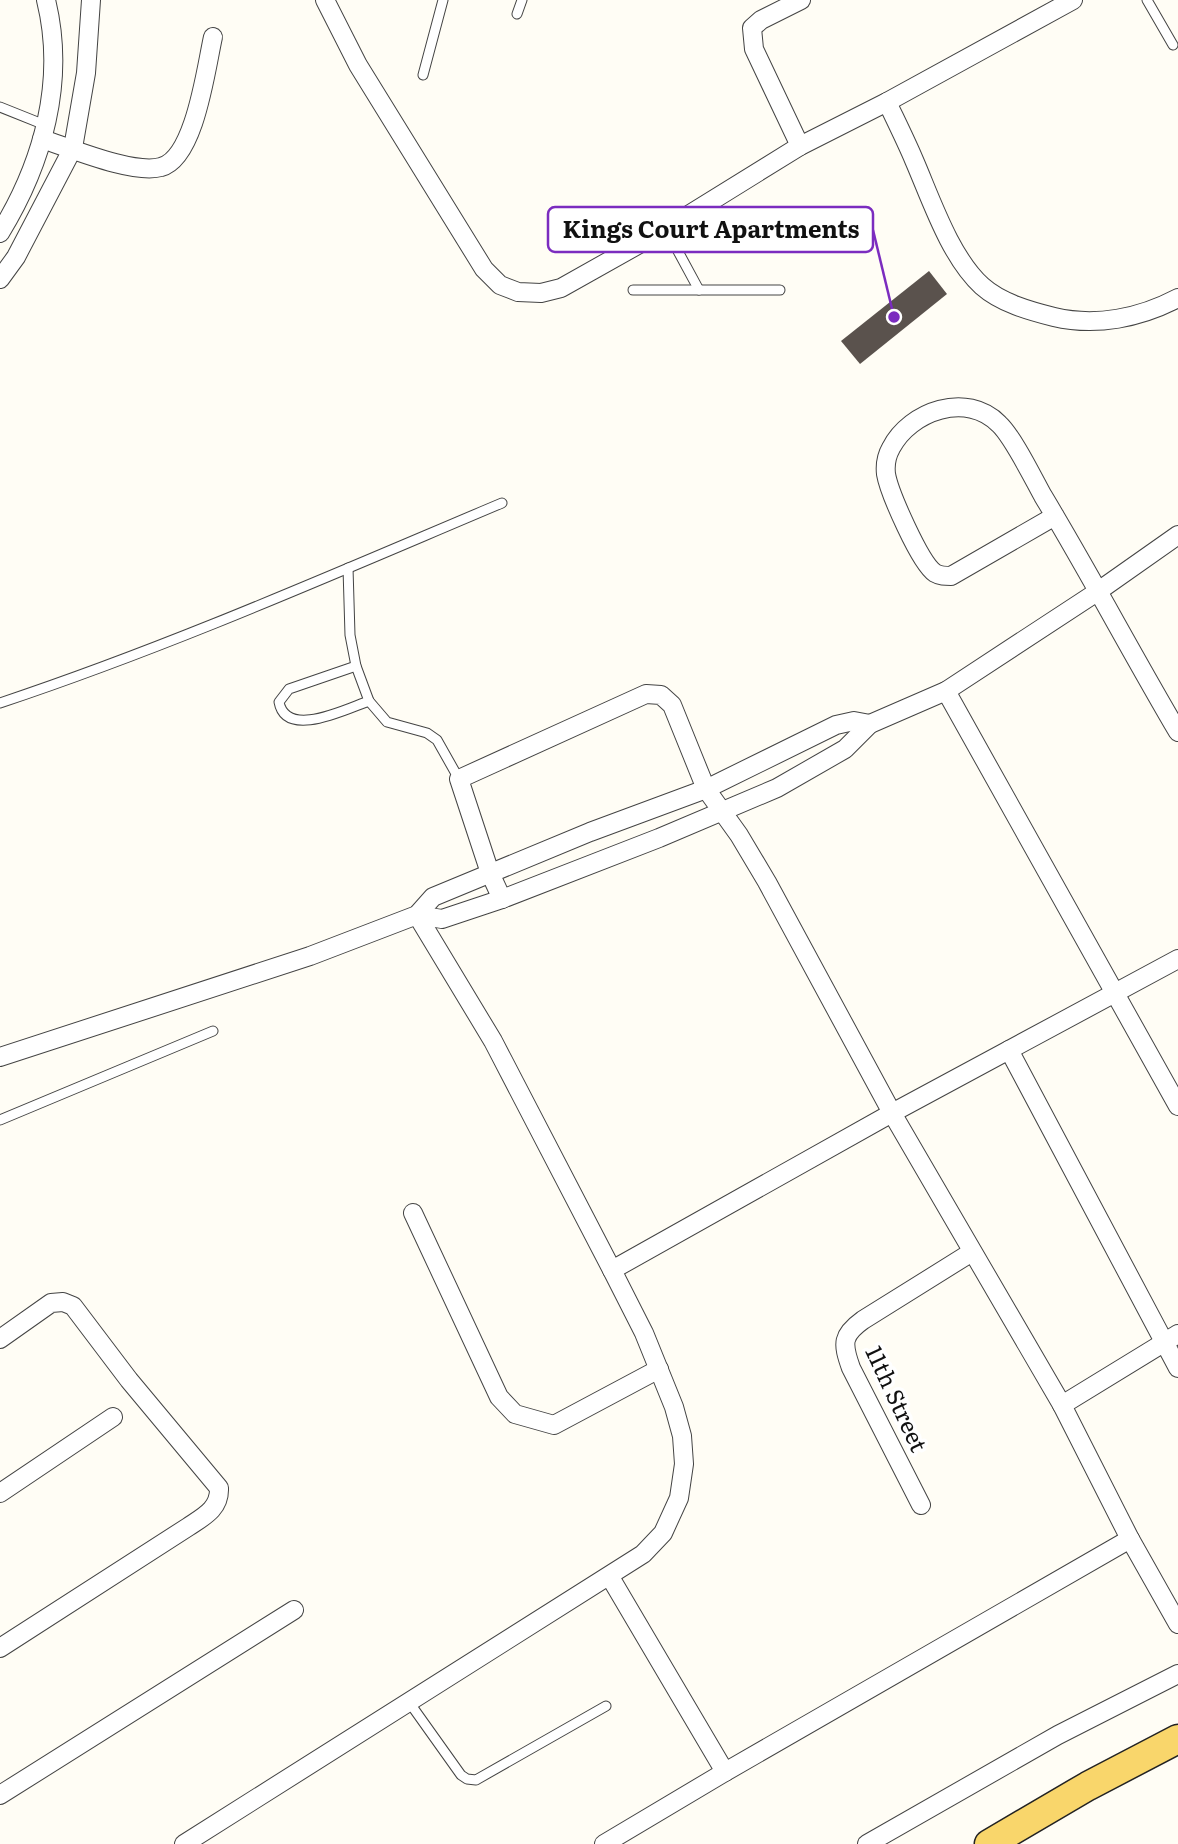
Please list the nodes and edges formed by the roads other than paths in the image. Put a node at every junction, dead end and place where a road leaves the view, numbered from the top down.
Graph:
1 (46, 0) edge
2 (91, 0) edge
3 (325, 0) edge
4 (443, 0) edge
5 (522, 0) edge
6 (801, 0) edge
7 (1073, 0) edge
8 (1151, 1) edge
9 (517, 14) dead end
10 (213, 37) dead end
11 (1173, 45) dead end
12 (423, 75) dead end
13 (887, 102) junction
14 (0, 107) edge
15 (44, 132) junction
16 (800, 146) junction
17 (73, 148) junction
18 (666, 229) junction
19 (0, 233) edge
20 (0, 279) edge
21 (634, 290) dead end
22 (699, 290) junction
23 (780, 290) dead end
24 (1178, 298) edge
25 (502, 503) dead end
26 (1055, 516) junction
27 (1178, 535) edge
28 (348, 568) junction
29 (1097, 592) junction
30 (356, 666) junction
31 (946, 691) junction
32 (369, 701) junction
33 (0, 703) edge
34 (870, 724) junction
35 (1178, 732) edge
36 (459, 779) junction
37 (706, 789) junction
38 (722, 812) junction
39 (490, 873) junction
40 (502, 899) junction
41 (417, 915) junction
42 (1178, 959) edge
43 (1115, 993) junction
44 (213, 1031) dead end
45 (1009, 1050) junction
46 (0, 1057) edge
47 (1178, 1106) edge
48 (892, 1113) junction
49 (0, 1120) edge
50 (413, 1213) dead end
51 (972, 1252) junction
52 (612, 1270) junction
53 (1171, 1338) edge
54 (0, 1339) edge
55 (1178, 1368) edge
56 (659, 1369) junction
57 (1062, 1405) junction
58 (113, 1417) dead end
59 (0, 1493) edge
60 (921, 1505) dead end
61 (1130, 1539) junction
62 (610, 1577) junction
63 (294, 1610) dead end
64 (1178, 1624) edge
65 (0, 1648) edge
66 (1178, 1674) edge
67 (409, 1702) junction
68 (606, 1706) dead end
69 (1178, 1740) edge
70 (725, 1772) junction
71 (0, 1796) edge
72 (184, 1844) edge
73 (604, 1844) edge
74 (867, 1844) edge
75 (989, 1844) edge

1 - 15 street
2 - 17 street
3 - 18 street
4 - 12 lane
5 - 9 lane
6 - 16 street
7 - 13 street
8 - 11 lane
10 - 17 street
13 - 16 street
13 - 24 street
14 - 15 lane
15 - 17 street
15 - 19 street
16 - 18 street
17 - 20 street
18 - 22 lane
21 - 22 lane
22 - 23 lane
25 - 28 lane
26 - 26 street
26 - 29 street
27 - 29 street
28 - 30 lane
28 - 33 lane
29 - 31 street
29 - 35 street
30 - 32 lane
30 - 32 lane
31 - 34 street
31 - 43 street
32 - 36 lane
34 - 37 street
34 - 38 street
36 - 37 street
36 - 39 street
37 - 38 street
37 - 39 street
38 - 40 street
38 - 48 street
39 - 40 street
39 - 41 street
40 - 41 street
41 - 46 street
41 - 52 street
42 - 43 street
43 - 45 street
43 - 47 street
44 - 49 lane
45 - 48 street
45 - 53 street
48 - 51 street
48 - 52 street
50 - 56 street
51 - 57 street
51 - 60 street, 11th Street
52 - 56 street
53 - 55 street
53 - 57 street
54 - 65 street
56 - 62 street
57 - 61 street
58 - 59 street
61 - 64 street
61 - 70 street
62 - 67 street
62 - 70 street
63 - 71 street
66 - 74 street
67 - 68 lane
67 - 72 street
69 - 75 main road
70 - 73 street

